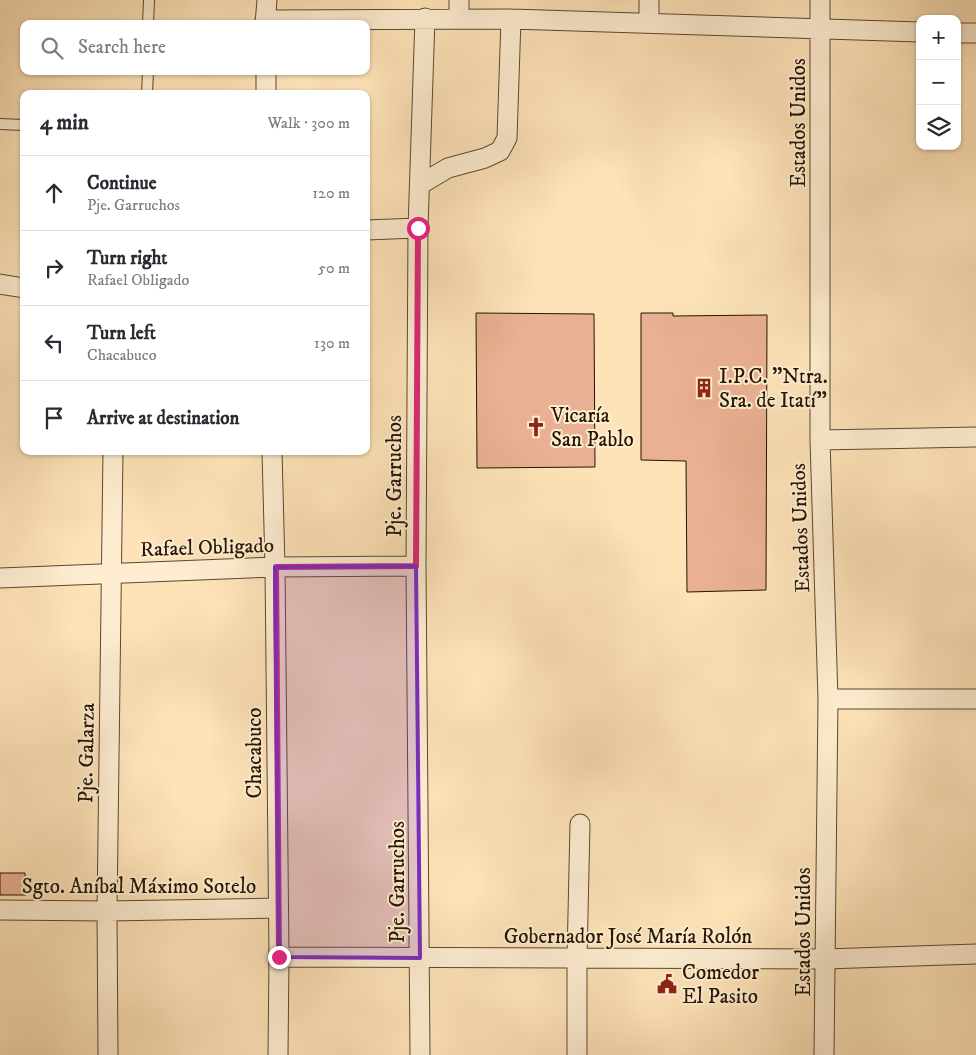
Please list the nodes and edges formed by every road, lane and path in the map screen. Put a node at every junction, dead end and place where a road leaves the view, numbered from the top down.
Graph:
1 (149, 0) edge
2 (267, 0) edge
3 (459, 0) edge
4 (649, 0) edge
5 (820, 0) edge
6 (425, 18) junction
7 (459, 19) junction
8 (511, 19) junction
9 (148, 20) edge
10 (265, 20) edge
11 (345, 20) edge
12 (648, 22) junction
13 (820, 29) junction
14 (916, 32) edge
15 (961, 33) edge
16 (976, 33) edge
17 (148, 75) edge
18 (266, 75) edge
19 (148, 90) edge
20 (266, 90) edge
21 (0, 124) edge
22 (20, 125) edge
23 (421, 184) junction
24 (418, 228) junction
25 (370, 230) edge
26 (0, 284) edge
27 (20, 287) edge
28 (976, 437) edge
29 (820, 440) junction
30 (113, 455) edge
31 (272, 455) edge
32 (416, 566) junction
33 (276, 567) junction
34 (111, 573) junction
35 (0, 578) edge
36 (828, 699) junction
37 (976, 699) edge
38 (580, 824) dead end
39 (278, 908) junction
40 (0, 910) edge
41 (107, 911) junction
42 (976, 954) edge
43 (279, 957) junction
44 (420, 958) junction
45 (577, 959) junction
46 (825, 959) junction
47 (108, 1055) edge
48 (278, 1055) edge
49 (420, 1055) edge
50 (577, 1055) edge
51 (824, 1055) edge

1 - 9 lane
2 - 10 street
3 - 7 street
4 - 12 street
5 - 13 street, Estados Unidos
6 - 7 street
6 - 11 street
6 - 23 street, Pje. Garruchos
7 - 8 street
8 - 12 street
8 - 23 street
12 - 13 street
13 - 14 street
13 - 29 street, Estados Unidos
15 - 16 street
17 - 19 lane
18 - 20 street
21 - 22 lane
23 - 24 street, Pje. Garruchos
24 - 25 street
24 - 32 street, Pje. Garruchos
26 - 27 street
28 - 29 street
29 - 36 street, Estados Unidos
30 - 34 street, Pje. Galarza
31 - 33 street, Chacabuco
32 - 33 street, Rafael Obligado
32 - 44 street, Pje. Garruchos
33 - 34 street, Rafael Obligado
33 - 39 street, Chacabuco
34 - 35 street, Rafael Obligado
34 - 41 street, Pje. Galarza
36 - 37 street
36 - 46 street, Estados Unidos
38 - 45 street
39 - 41 street, Sgto. Aníbal Máximo Sotelo
39 - 43 street, Chacabuco
40 - 41 street, Sgto. Aníbal Máximo Sotelo
41 - 47 street, Pje. Galarza
42 - 46 street, Gobernador José María Rolón
43 - 44 street, Gobernador José María Rolón
43 - 48 street, Chacabuco
44 - 45 street, Gobernador José María Rolón
44 - 49 street, Pje. Garruchos
45 - 46 street, Gobernador José María Rolón
45 - 50 street
46 - 51 street, Estados Unidos

